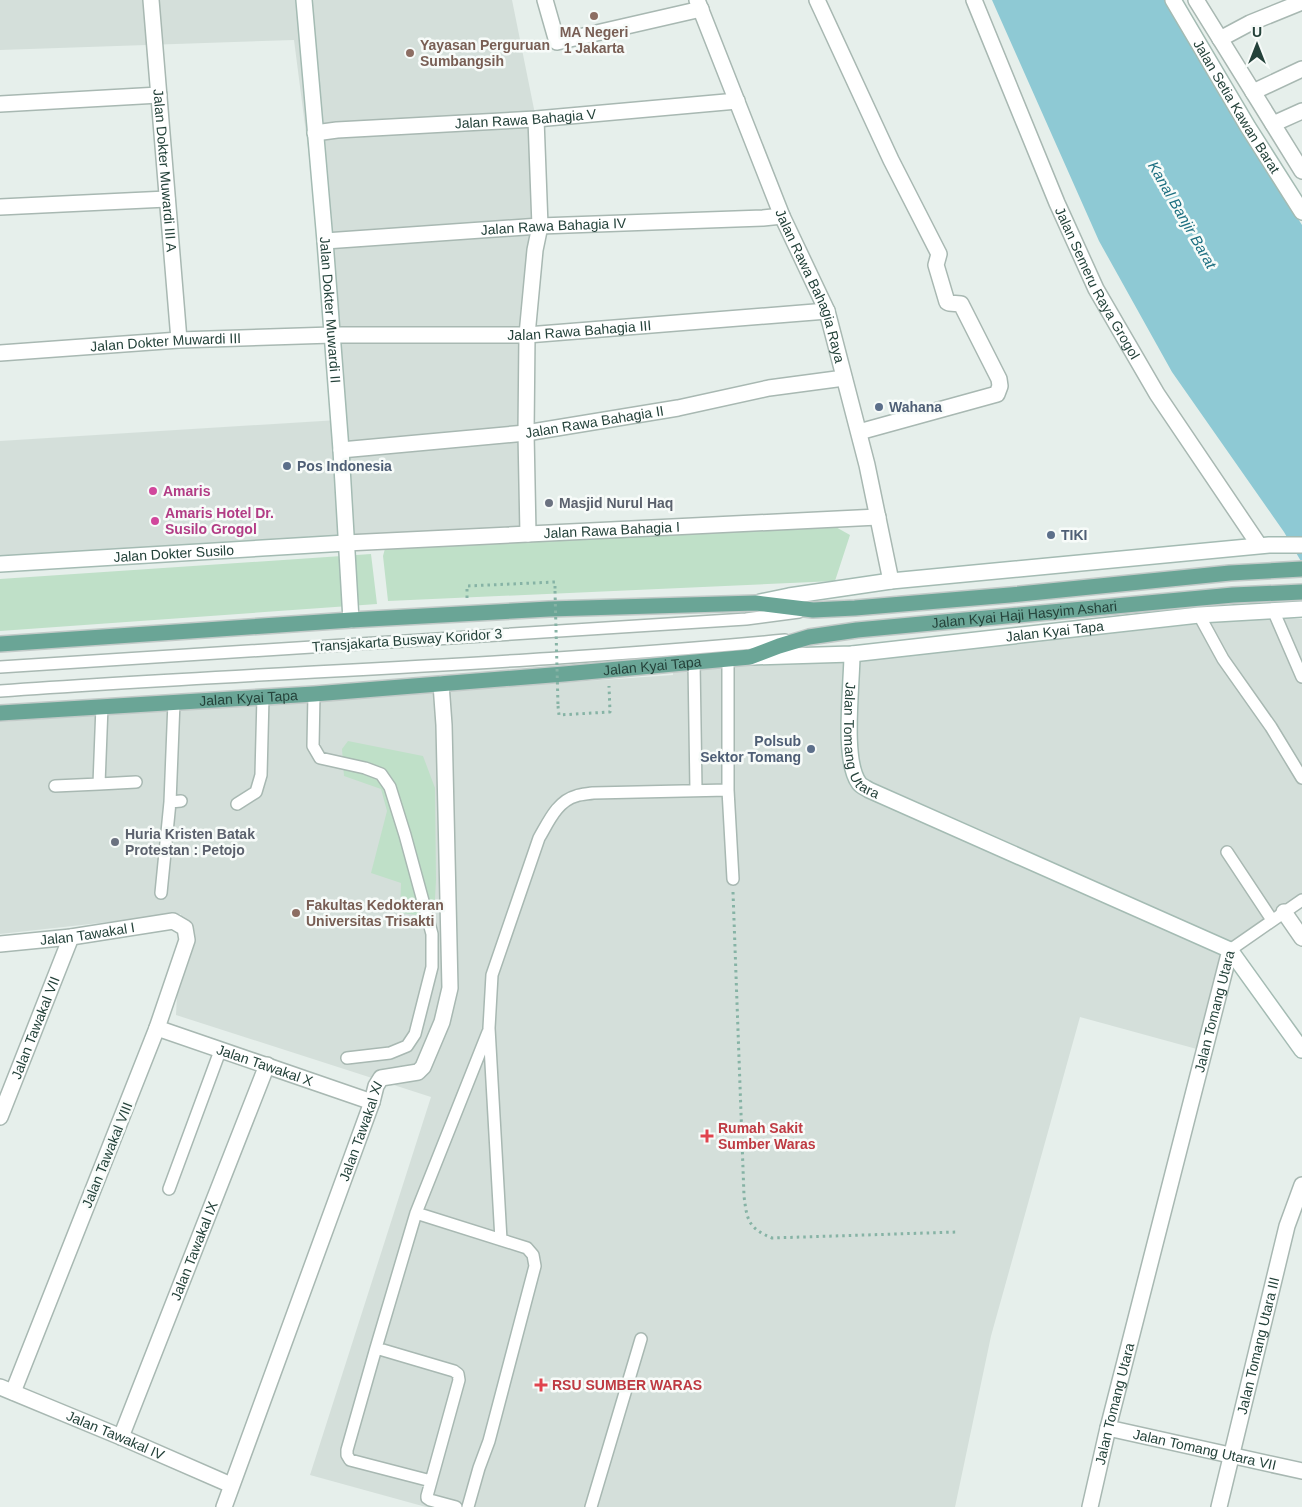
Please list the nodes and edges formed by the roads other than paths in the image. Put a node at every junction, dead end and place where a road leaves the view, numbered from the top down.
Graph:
1 (150, 0) edge
2 (304, 0) edge
3 (545, 0) edge
4 (817, 0) edge
5 (974, 0) edge
6 (1173, 0) edge
7 (1196, 0) edge
8 (1302, 2) edge
9 (699, 5) edge
10 (1220, 39) junction
11 (1302, 70) edge
12 (1253, 92) junction
13 (159, 96) junction
14 (737, 101) junction
15 (0, 104) edge
16 (1302, 111) edge
17 (536, 119) junction
18 (1273, 124) junction
19 (315, 133) junction
20 (1298, 154) edge
21 (1302, 171) edge
22 (167, 199) junction
23 (0, 208) edge
24 (1302, 212) edge
25 (782, 216) junction
26 (540, 226) junction
27 (326, 241) junction
28 (827, 311) junction
29 (332, 335) junction
30 (527, 335) junction
31 (179, 340) junction
32 (0, 354) edge
33 (844, 378) junction
34 (858, 432) junction
35 (526, 433) junction
36 (341, 450) junction
37 (878, 517) junction
38 (528, 534) junction
39 (346, 543) junction
40 (1264, 545) junction
41 (1302, 545) edge
42 (0, 564) edge
43 (1302, 569) edge
44 (891, 580) junction
45 (1302, 592) edge
46 (756, 603) junction
47 (1302, 609) edge
48 (813, 610) junction
49 (1273, 610) junction
50 (1199, 615) junction
51 (351, 620) junction
52 (809, 637) junction
53 (0, 644) edge
54 (852, 654) junction
55 (750, 657) junction
56 (728, 659) junction
57 (694, 662) junction
58 (0, 667) edge
59 (1302, 676) edge
60 (441, 684) junction
61 (0, 690) edge
62 (314, 694) junction
63 (263, 697) junction
64 (174, 702) junction
65 (102, 706) junction
66 (0, 713) edge
67 (1302, 778) edge
68 (136, 782) dead end
69 (99, 784) junction
70 (55, 786) dead end
71 (696, 790) junction
72 (728, 790) junction
73 (237, 804) dead end
74 (1227, 852) dead end
75 (733, 879) road end
76 (161, 893) dead end
77 (1302, 900) edge
78 (1284, 912) junction
79 (1272, 920) junction
80 (173, 921) joint
81 (71, 937) junction
82 (1302, 938) edge
83 (0, 944) edge
84 (1230, 950) junction
85 (157, 1028) junction
86 (489, 1028) junction
87 (1302, 1050) edge
88 (220, 1051) junction
89 (347, 1058) dead end
90 (266, 1065) junction
91 (372, 1102) junction
92 (0, 1117) edge
93 (1302, 1185) edge
94 (168, 1190) dead end
95 (416, 1213) junction
96 (501, 1240) junction
97 (641, 1339) dead end
98 (376, 1348) junction
99 (7, 1390) edge
100 (1108, 1428) junction
101 (121, 1437) junction
102 (1231, 1455) junction
103 (1302, 1471) edge
104 (431, 1481) junction
105 (231, 1485) junction
106 (224, 1507) edge
107 (456, 1507) edge
108 (468, 1507) edge
109 (591, 1507) edge
110 (1090, 1507) edge
111 (1219, 1507) edge

1 - 13 street, Jalan Dokter Muwardi III A
2 - 19 street, Jalan Dokter Muwardi II
3 - 9 street
4 - 34 street
5 - 40 street, Jalan Semeru Raya Grogol
6 - 24 street, Jalan Setia Kawan Barat
7 - 10 street, Jalan Setia Kawan Barat
8 - 10 street
9 - 14 street, Jalan Rawa Bahagia Raya
10 - 12 street, Jalan Setia Kawan Barat
11 - 12 street
12 - 18 street, Jalan Setia Kawan Barat
13 - 15 street
13 - 22 street, Jalan Dokter Muwardi III A
14 - 17 street, Jalan Rawa Bahagia V
14 - 25 street, Jalan Rawa Bahagia Raya
16 - 18 street
17 - 19 street, Jalan Rawa Bahagia V
17 - 26 street
18 - 20 street, Jalan Setia Kawan Barat
19 - 27 street, Jalan Dokter Muwardi II
20 - 21 street, Jalan Setia Kawan Barat
22 - 23 street
22 - 31 street, Jalan Dokter Muwardi III A
25 - 26 street, Jalan Rawa Bahagia IV
25 - 28 street, Jalan Rawa Bahagia Raya
26 - 27 street, Jalan Rawa Bahagia IV
26 - 30 street
27 - 29 street, Jalan Dokter Muwardi II
28 - 30 street, Jalan Rawa Bahagia III
28 - 33 street, Jalan Rawa Bahagia Raya
29 - 30 street, Jalan Rawa Bahagia III
29 - 31 street, Jalan Dokter Muwardi III
29 - 36 street, Jalan Dokter Muwardi II
30 - 35 street
31 - 32 street, Jalan Dokter Muwardi III
33 - 34 street, Jalan Rawa Bahagia Raya
33 - 35 street, Jalan Rawa Bahagia II
34 - 37 street, Jalan Rawa Bahagia Raya
35 - 36 street, Jalan Rawa Bahagia II
35 - 38 street
36 - 39 street, Jalan Dokter Muwardi II
37 - 38 street, Jalan Rawa Bahagia I
37 - 44 street, Jalan Rawa Bahagia Raya
38 - 39 street, Jalan Rawa Bahagia I
39 - 42 street, Jalan Dokter Susilo
39 - 51 street, Jalan Dokter Muwardi II
40 - 41 street
40 - 44 street
43 - 48 main road, Jalan Kyai Haji Hasyim Ashari
44 - 46 street
45 - 52 main road, Jalan Kyai Haji Hasyim Ashari
46 - 48 main road, Jalan Kyai Haji Hasyim Ashari
46 - 51 main road
47 - 49 street, Jalan Kyai Tapa
48 - 58 lane, Transjakarta Busway Koridor 3
49 - 50 street, Jalan Kyai Tapa
49 - 59 lane
50 - 54 street, Jalan Kyai Tapa
50 - 67 lane
51 - 53 main road
52 - 55 main road, Jalan Kyai Haji Hasyim Ashari
52 - 61 lane, Transjakarta Busway Koridor 3
54 - 55 street, Jalan Kyai Tapa
54 - 84 street, Jalan Tomang Utara
55 - 56 main road, Jalan Kyai Tapa
56 - 57 main road, Jalan Kyai Tapa
56 - 72 lane
57 - 60 main road, Jalan Kyai Tapa
57 - 71 lane
60 - 62 main road, Jalan Kyai Tapa
60 - 91 street, Jalan Tawakal XI
62 - 63 main road, Jalan Kyai Tapa
62 - 89 lane
63 - 64 main road, Jalan Kyai Tapa
63 - 73 lane
64 - 65 main road, Jalan Kyai Tapa
64 - 76 lane
65 - 66 main road, Jalan Kyai Tapa
65 - 69 lane
68 - 69 lane
69 - 70 lane
71 - 72 lane
71 - 86 lane
72 - 75 lane
74 - 79 lane
77 - 78 lane
78 - 79 lane
78 - 82 street
79 - 84 lane
80 - 81 street, Jalan Tawakal I
80 - 85 street, Jalan Tawakal VIII
81 - 83 street, Jalan Tawakal I
81 - 92 street, Jalan Tawakal VII
84 - 87 street
84 - 100 street, Jalan Tomang Utara
85 - 88 street, Jalan Tawakal X
85 - 99 street, Jalan Tawakal VIII
86 - 95 lane
86 - 96 lane
88 - 90 street, Jalan Tawakal X
88 - 94 lane
90 - 91 street, Jalan Tawakal X
90 - 101 street, Jalan Tawakal IX
91 - 105 street, Jalan Tawakal XI
93 - 102 street, Jalan Tomang Utara III
95 - 96 lane
95 - 98 lane
96 - 108 lane
97 - 109 lane
98 - 104 lane
98 - 104 lane
99 - 101 street, Jalan Tawakal IV
100 - 102 street, Jalan Tomang Utara VII
100 - 110 street, Jalan Tomang Utara
101 - 105 street, Jalan Tawakal IV
102 - 103 street, Jalan Tomang Utara VII
102 - 111 street, Jalan Tomang Utara III
104 - 107 lane
105 - 106 street, Jalan Tawakal XI

